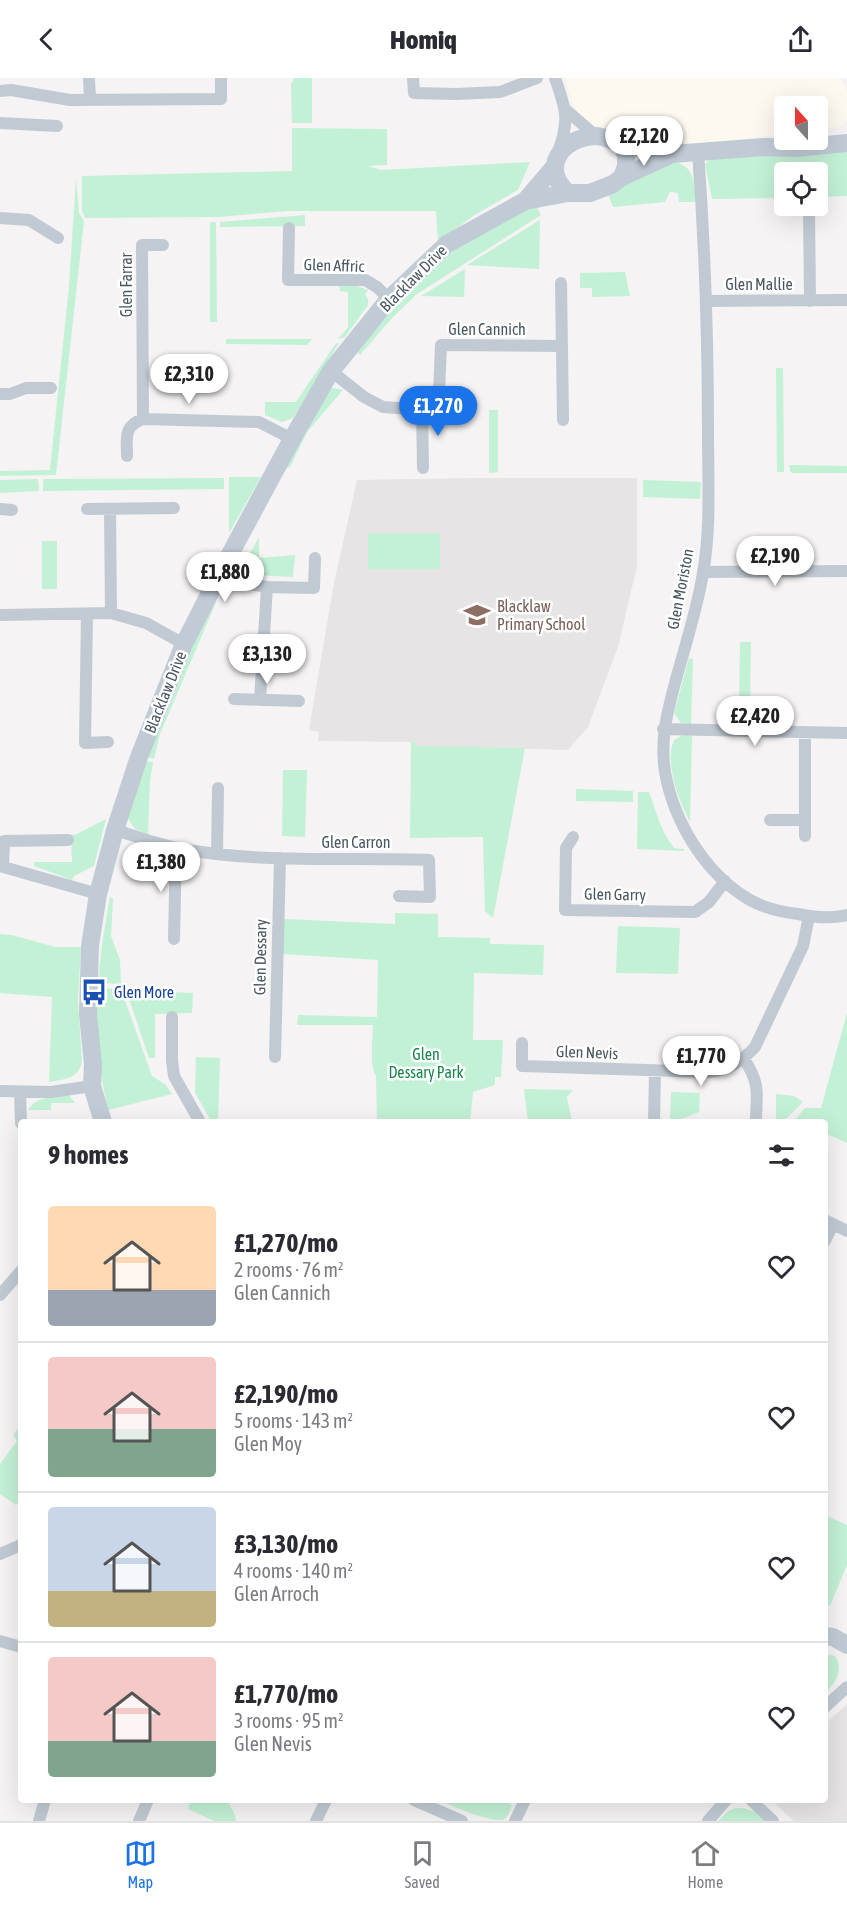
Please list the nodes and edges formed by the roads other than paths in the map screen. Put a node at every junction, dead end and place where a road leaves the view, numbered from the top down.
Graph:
1 (89, 78) edge
2 (221, 78) edge
3 (413, 78) edge
4 (537, 78) edge
5 (555, 78) edge
6 (0, 91) edge
7 (90, 100) junction
8 (566, 110) junction
9 (0, 123) edge
10 (57, 126) dead end
11 (596, 136) junction
12 (847, 143) edge
13 (622, 144) junction
14 (698, 152) junction
15 (672, 154) junction
16 (555, 163) junction
17 (622, 177) junction
18 (568, 193) junction
19 (525, 201) junction
20 (809, 216) edge
21 (0, 218) edge
22 (289, 228) dead end
23 (58, 238) dead end
24 (163, 245) dead end
25 (561, 283) dead end
26 (389, 299) junction
27 (847, 300) edge
28 (707, 301) junction
29 (810, 301) junction
30 (560, 346) junction
31 (332, 371) junction
32 (51, 388) dead end
33 (0, 394) edge
34 (422, 407) junction
35 (142, 419) junction
36 (563, 420) dead end
37 (292, 439) junction
38 (127, 456) dead end
39 (423, 468) dead end
40 (174, 508) dead end
41 (87, 509) dead end
42 (110, 509) junction
43 (315, 558) dead end
44 (221, 571) junction
45 (847, 571) edge
46 (704, 572) junction
47 (267, 587) junction
48 (111, 613) junction
49 (0, 615) edge
50 (87, 615) junction
51 (184, 644) junction
52 (234, 699) dead end
53 (260, 700) junction
54 (299, 701) dead end
55 (663, 729) junction
56 (805, 733) junction
57 (847, 733) edge
58 (108, 742) dead end
59 (218, 788) dead end
60 (770, 820) dead end
61 (804, 820) junction
62 (115, 830) junction
63 (805, 836) dead end
64 (573, 837) dead end
65 (68, 840) dead end
66 (176, 848) junction
67 (217, 854) junction
68 (280, 858) junction
69 (1, 866) edge
70 (725, 881) junction
71 (98, 894) junction
72 (399, 896) dead end
73 (847, 915) edge
74 (809, 916) junction
75 (174, 939) dead end
76 (172, 1017) dead end
77 (522, 1043) dead end
78 (275, 1057) dead end
79 (744, 1059) junction
80 (655, 1070) junction
81 (92, 1086) junction
82 (0, 1091) edge
83 (20, 1092) junction
84 (21, 1119) edge
85 (102, 1119) edge
86 (198, 1119) edge
87 (654, 1119) edge
88 (756, 1119) dead end
89 (829, 1222) edge
90 (847, 1231) edge
91 (18, 1274) edge
92 (0, 1295) edge
93 (18, 1546) edge
94 (0, 1554) edge
95 (828, 1637) edge
96 (0, 1641) edge
97 (847, 1644) edge
98 (18, 1646) edge
99 (847, 1687) edge
100 (828, 1704) edge
101 (44, 1803) edge
102 (147, 1803) edge
103 (325, 1803) edge
104 (421, 1803) edge
105 (524, 1803) edge
106 (723, 1803) edge
107 (754, 1803) edge
108 (39, 1821) edge
109 (139, 1821) edge
110 (316, 1821) edge
111 (462, 1821) edge
112 (515, 1821) edge
113 (708, 1821) edge
114 (773, 1821) edge

1 - 7 street
2 - 7 street
3 - 4 street
5 - 8 street
6 - 7 street
8 - 11 street
8 - 16 street
9 - 10 street
11 - 13 street
11 - 16 street
12 - 14 street
13 - 15 street
13 - 17 street
14 - 15 street
14 - 28 street, Glen Moriston
15 - 17 street
16 - 18 street
16 - 19 street, Blacklaw Drive
17 - 18 street
18 - 19 street, Blacklaw Drive
19 - 26 street, Blacklaw Drive
20 - 29 street, Glen Mallie
21 - 23 street
22 - 26 street, Glen Affric
24 - 35 street, Glen Farrar
25 - 30 street
26 - 31 street, Blacklaw Drive
27 - 29 street, Glen Mallie
28 - 29 street, Glen Mallie
28 - 46 street, Glen Moriston
30 - 34 street, Glen Cannich
30 - 36 street
31 - 34 street
31 - 37 street, Blacklaw Drive
32 - 33 street
34 - 39 street
35 - 37 street
35 - 38 street
37 - 44 street, Blacklaw Drive
40 - 42 street
41 - 42 street
42 - 48 street
43 - 47 street
44 - 47 street
44 - 51 street, Blacklaw Drive
45 - 46 street
46 - 55 street, Glen Moriston
47 - 53 street
48 - 50 street
48 - 51 street
49 - 50 street
50 - 58 street
51 - 62 street, Blacklaw Drive
52 - 53 street
53 - 54 street
55 - 56 street
55 - 70 street, Glen Moriston
56 - 57 street
56 - 61 street
59 - 67 street
60 - 61 street
61 - 63 street
62 - 66 street, Glen Carron
62 - 71 street, Blacklaw Drive
64 - 70 street, Glen Garry
65 - 69 street
66 - 67 street, Glen Carron
66 - 75 street
67 - 68 street, Glen Carron
68 - 72 street, Glen Carron
68 - 78 street, Glen Dessary
69 - 71 street
70 - 74 street, Glen Moriston
71 - 81 street, Blacklaw Drive
73 - 74 street, Glen Moriston
74 - 79 street
76 - 86 street
77 - 80 street, Glen Nevis
79 - 80 street, Glen Nevis
79 - 88 street
80 - 87 street
81 - 83 street
81 - 85 street, Blacklaw Drive
82 - 83 street
83 - 84 street
89 - 90 street
91 - 92 street
93 - 94 street
95 - 97 street
96 - 98 street
99 - 100 street
101 - 108 street
102 - 109 street
103 - 110 street
104 - 111 street
105 - 112 street
106 - 113 street
107 - 114 street

